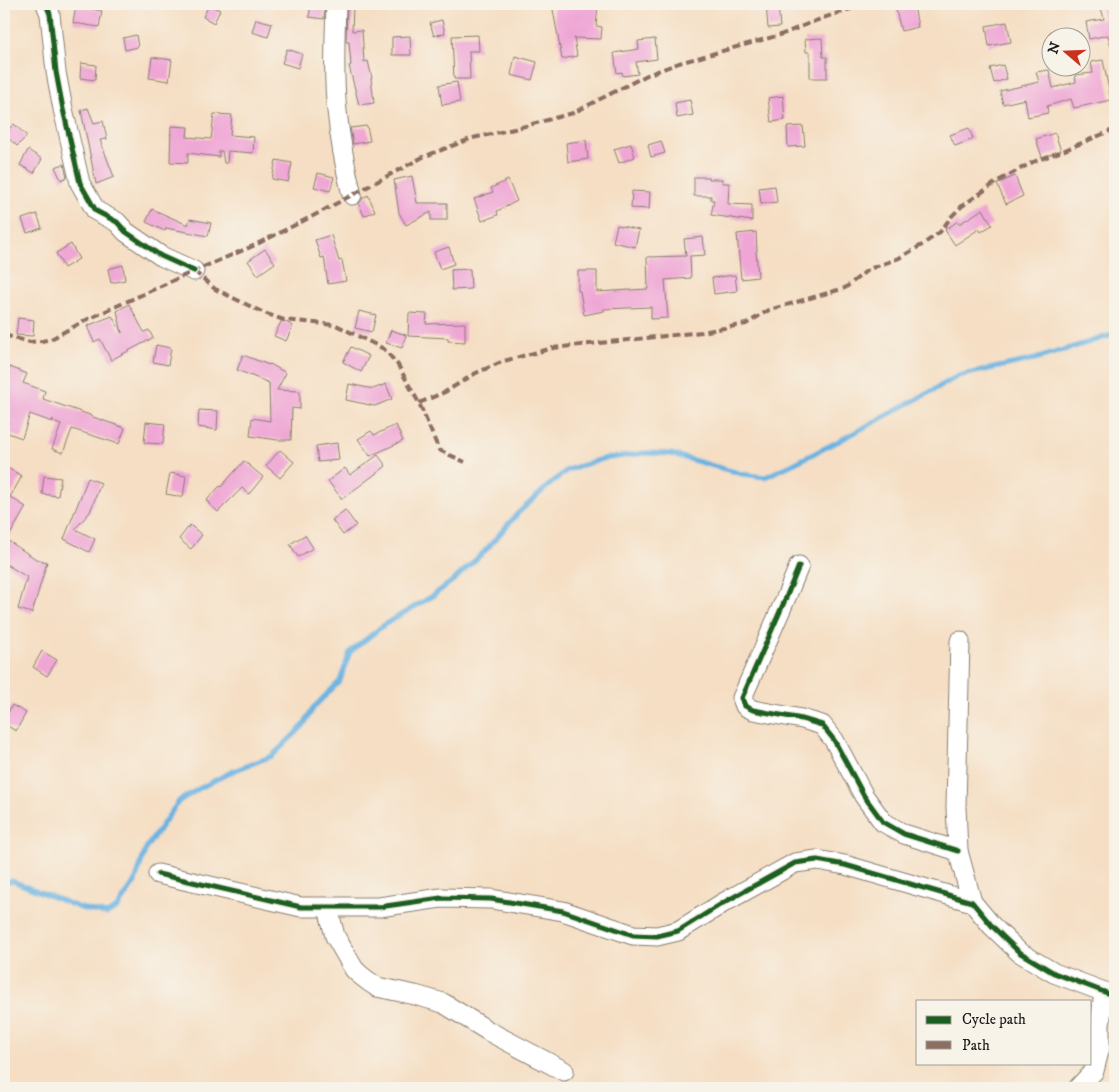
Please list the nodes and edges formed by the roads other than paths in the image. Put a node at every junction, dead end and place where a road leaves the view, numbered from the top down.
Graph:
1 (46, 4) edge
2 (336, 4) edge
3 (352, 195) dead end
4 (194, 271) dead end
5 (799, 566) dead end
6 (960, 641) dead end
7 (958, 851) junction
8 (158, 874) dead end
9 (972, 902) junction
10 (330, 908) junction
11 (1110, 994) edge
12 (564, 1070) dead end
13 (1078, 1088) edge

1 - 4 street
2 - 3 street
5 - 7 street
6 - 7 street
7 - 9 street
8 - 10 street
9 - 10 street
9 - 11 street
10 - 12 street
11 - 13 street

